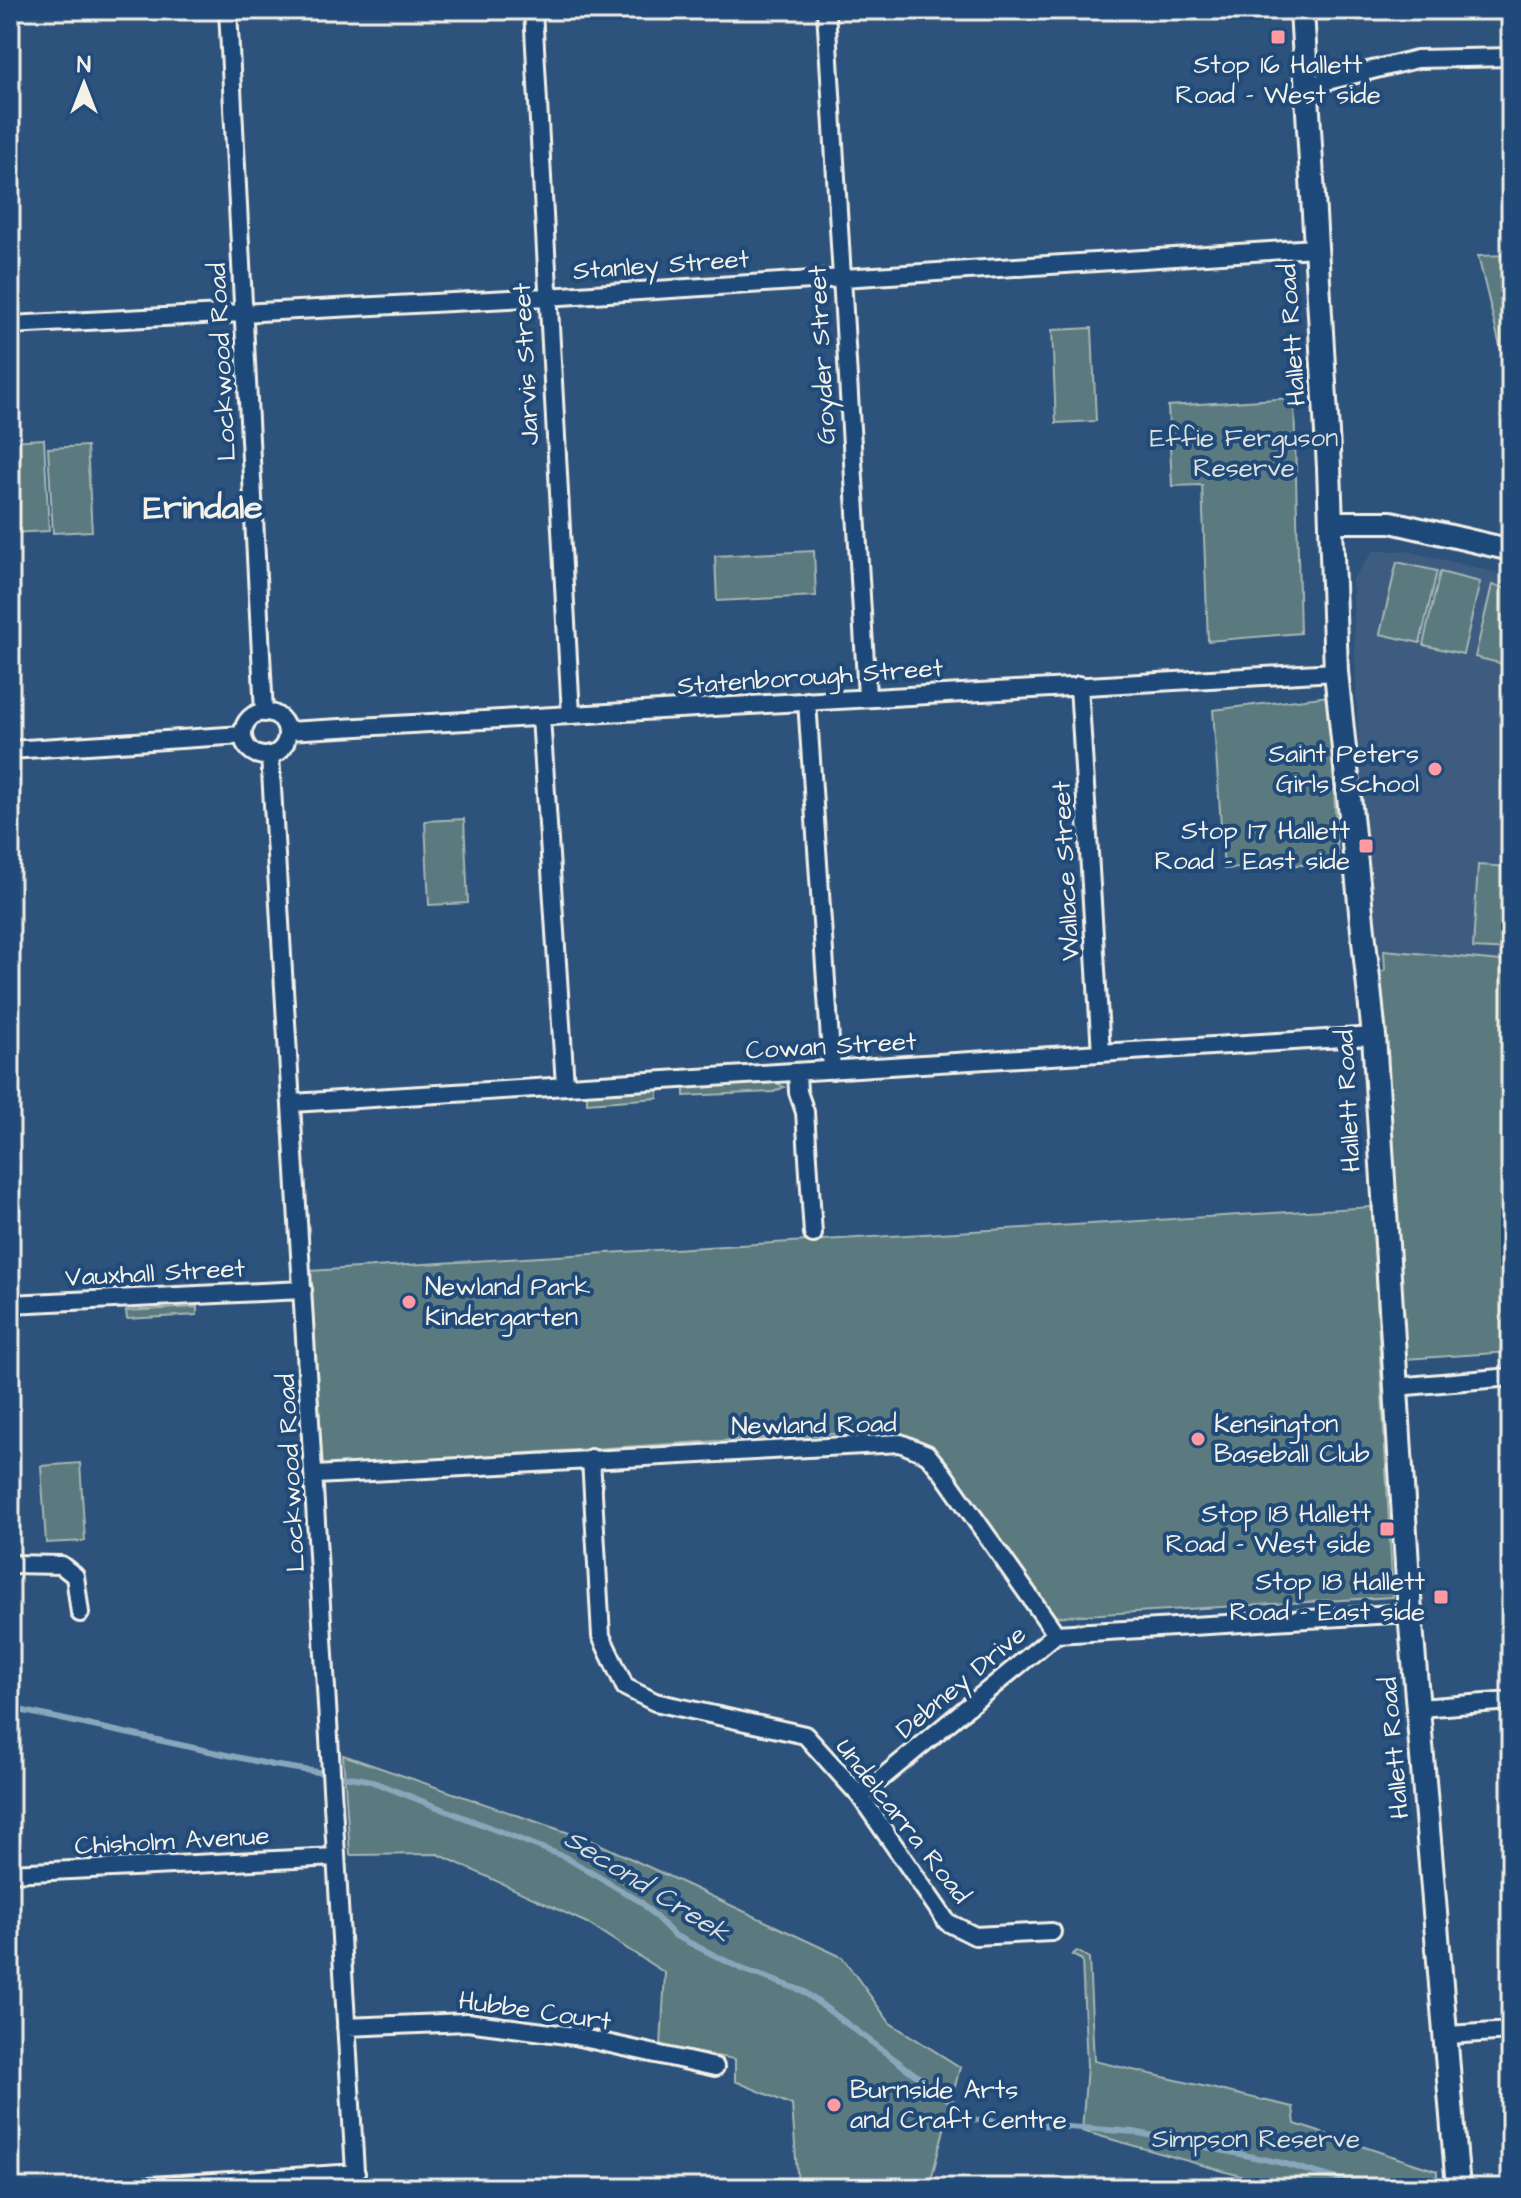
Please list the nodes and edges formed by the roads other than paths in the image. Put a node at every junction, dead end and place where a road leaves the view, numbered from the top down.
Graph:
1 (228, 10) edge
2 (533, 10) edge
3 (826, 10) edge
4 (1302, 10) edge
5 (1511, 57) edge
6 (1307, 86) junction
7 (1315, 248) junction
8 (842, 276) junction
9 (546, 297) junction
10 (244, 311) junction
11 (10, 325) edge
12 (1331, 522) junction
13 (1511, 550) edge
14 (1336, 672) junction
15 (1079, 685) junction
16 (867, 696) junction
17 (807, 701) junction
18 (264, 713) junction
19 (571, 715) junction
20 (541, 717) junction
21 (287, 731) junction
22 (243, 735) junction
23 (10, 750) edge
24 (270, 755) junction
25 (1374, 1036) junction
26 (1101, 1053) junction
27 (832, 1070) junction
28 (797, 1072) junction
29 (565, 1085) junction
30 (292, 1103) junction
31 (813, 1234) dead end
32 (303, 1290) junction
33 (10, 1304) edge
34 (1511, 1377) edge
35 (1395, 1387) junction
36 (591, 1458) junction
37 (316, 1475) junction
38 (10, 1564) edge
39 (80, 1613) dead end
40 (1410, 1613) junction
41 (1056, 1634) junction
42 (1511, 1701) edge
43 (1419, 1708) junction
44 (860, 1796) junction
45 (336, 1857) junction
46 (10, 1873) edge
47 (1052, 1932) dead end
48 (346, 2027) junction
49 (1511, 2031) edge
50 (1448, 2035) junction
51 (715, 2067) dead end
52 (356, 2180) edge
53 (119, 2188) edge
54 (1458, 2188) edge

1 - 10 street, Lockwood Road
2 - 9 street, Jarvis Street
3 - 8 street, Goyder Street
4 - 6 main road, Hallett Road
5 - 6 street
6 - 7 main road, Hallett Road
7 - 8 street, Stanley Street
7 - 12 main road, Hallett Road
8 - 9 street, Stanley Street
8 - 16 street, Goyder Street
9 - 10 street, Stanley Street
9 - 19 street, Jarvis Street
10 - 11 street, Stanley Street
10 - 18 street, Lockwood Road
12 - 13 street
12 - 14 main road, Hallett Road
14 - 15 street, Statenborough Street
14 - 25 main road, Hallett Road
15 - 16 street, Statenborough Street
15 - 26 street, Wallace Street
16 - 17 street, Statenborough Street
17 - 19 street, Statenborough Street
17 - 27 street
18 - 21 street
18 - 22 street
19 - 20 street, Statenborough Street
20 - 21 street, Statenborough Street
20 - 29 street
21 - 24 street
22 - 23 street
22 - 24 street
24 - 30 street, Lockwood Road
25 - 26 street, Cowan Street
25 - 35 main road, Hallett Road
26 - 27 street, Cowan Street
27 - 28 street, Cowan Street
28 - 29 street, Cowan Street
28 - 31 street
29 - 30 street, Cowan Street
30 - 32 street, Lockwood Road
32 - 33 street, Vauxhall Street
32 - 37 street, Lockwood Road
34 - 35 street
35 - 40 main road, Hallett Road
36 - 37 street, Newland Road
36 - 41 street, Newland Road
36 - 44 street, Undelcarra Road
37 - 45 street, Lockwood Road
38 - 39 street
40 - 41 street
40 - 43 main road, Hallett Road
41 - 44 street, Debney Drive
42 - 43 street
43 - 50 main road, Hallett Road
44 - 47 street, Undelcarra Road
45 - 46 street, Chisholm Avenue
45 - 48 street, Lockwood Road
48 - 51 street, Hubbe Court
48 - 52 street, Lockwood Road
49 - 50 street
50 - 54 main road, Hallett Road
52 - 53 street

